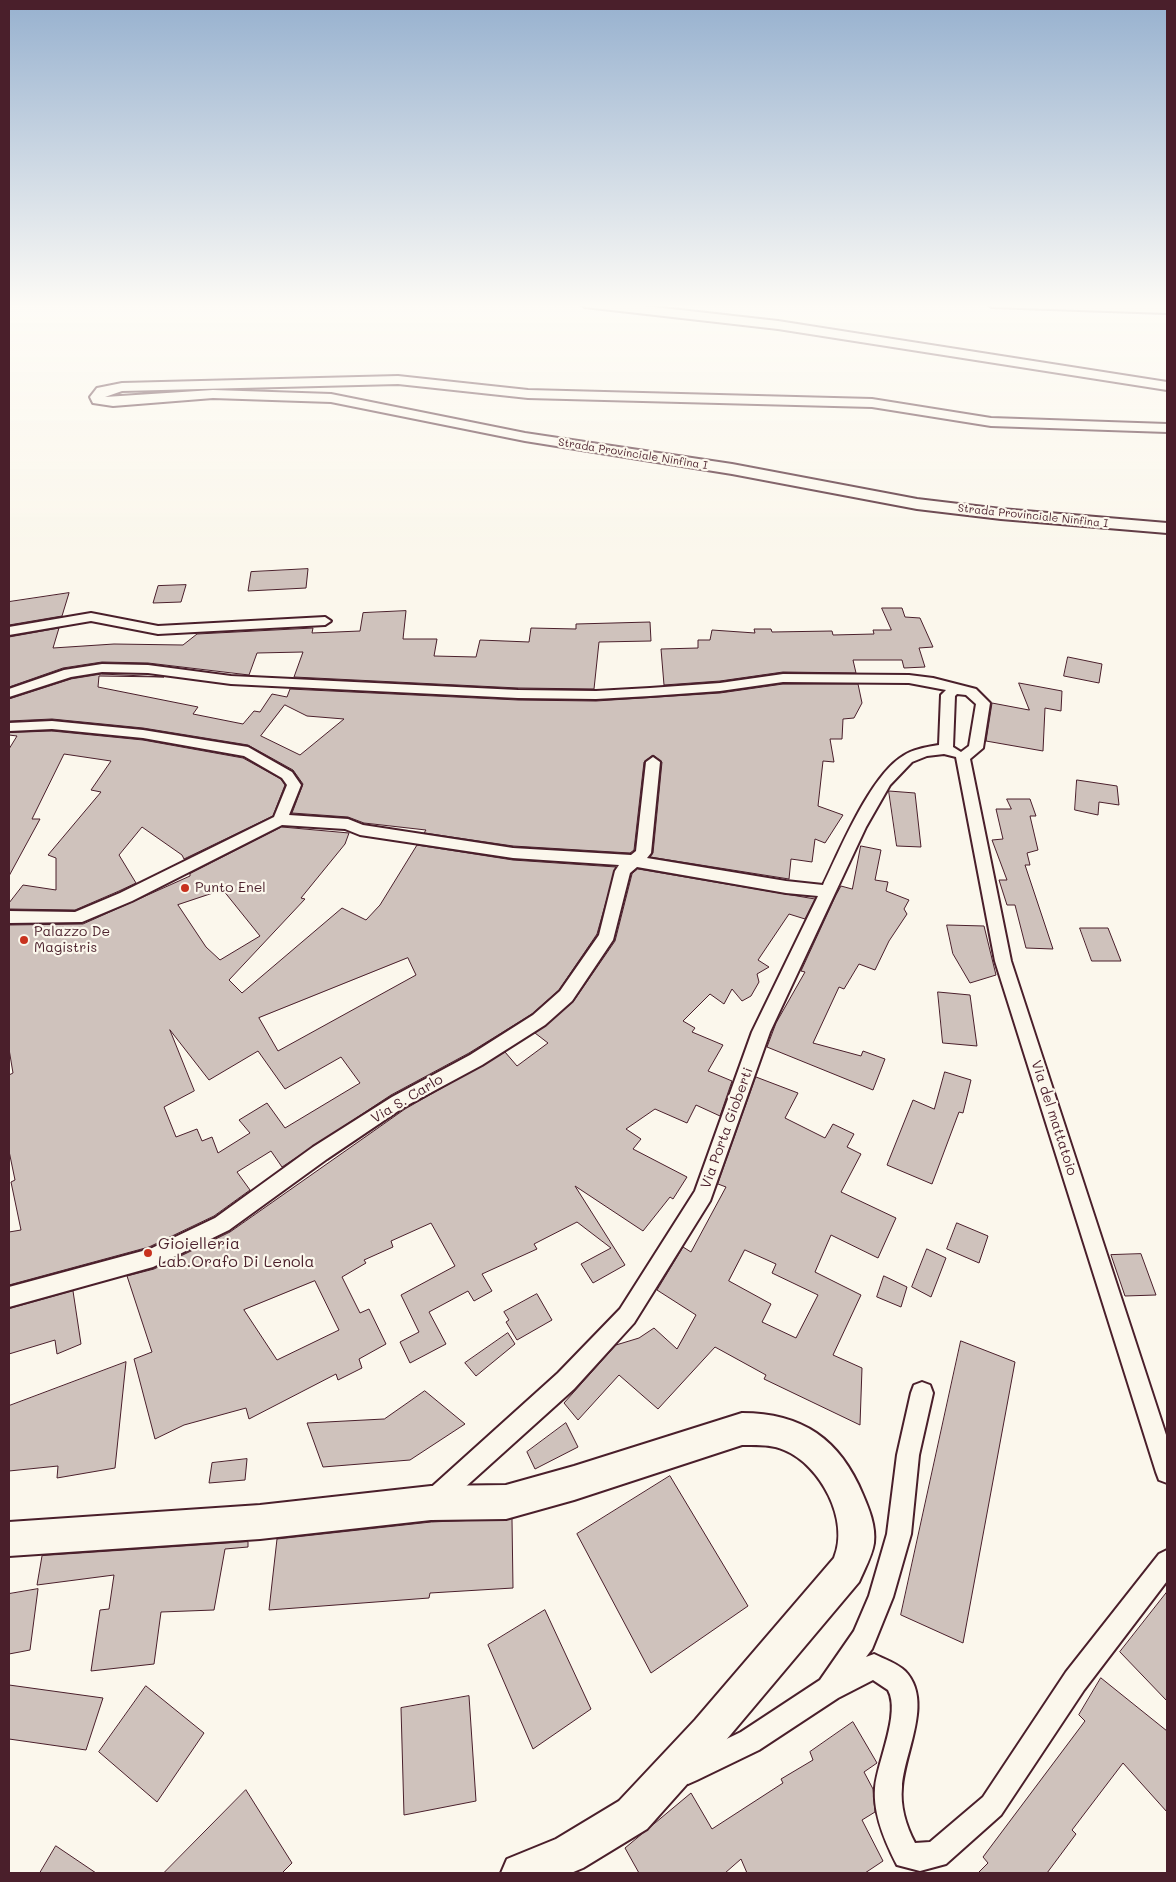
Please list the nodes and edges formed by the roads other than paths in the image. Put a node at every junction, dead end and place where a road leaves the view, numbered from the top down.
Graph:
1 (103, 391) edge
2 (499, 391) edge
3 (1167, 428) edge
4 (1167, 528) edge
5 (325, 622) dead end
6 (9, 631) edge
7 (960, 690) junction
8 (9, 693) edge
9 (9, 727) edge
10 (946, 748) junction
11 (963, 757) junction
12 (653, 762) dead end
13 (280, 820) junction
14 (634, 861) junction
15 (830, 890) junction
16 (9, 917) edge
17 (9, 1296) edge
18 (922, 1393) dead end
19 (1167, 1472) edge
20 (431, 1503) junction
21 (9, 1539) edge
22 (1167, 1562) edge
23 (828, 1689) junction
24 (661, 1785) junction
25 (522, 1873) edge

1 - 4 street, Strada Provinciale Ninfina I
2 - 3 street, Strada Provinciale Ninfina I
5 - 6 street
7 - 8 street
7 - 10 street
7 - 11 street
9 - 13 street
10 - 11 street
10 - 15 street, Via Porta Gioberti
11 - 19 street, Via del mattatoio
12 - 14 street, Via S. Carlo
13 - 14 street
13 - 16 street
14 - 15 street
14 - 17 street, Via S. Carlo
15 - 20 street, Via Porta Gioberti
18 - 23 street
20 - 21 street
20 - 24 street
22 - 23 street
23 - 24 street
24 - 25 street

